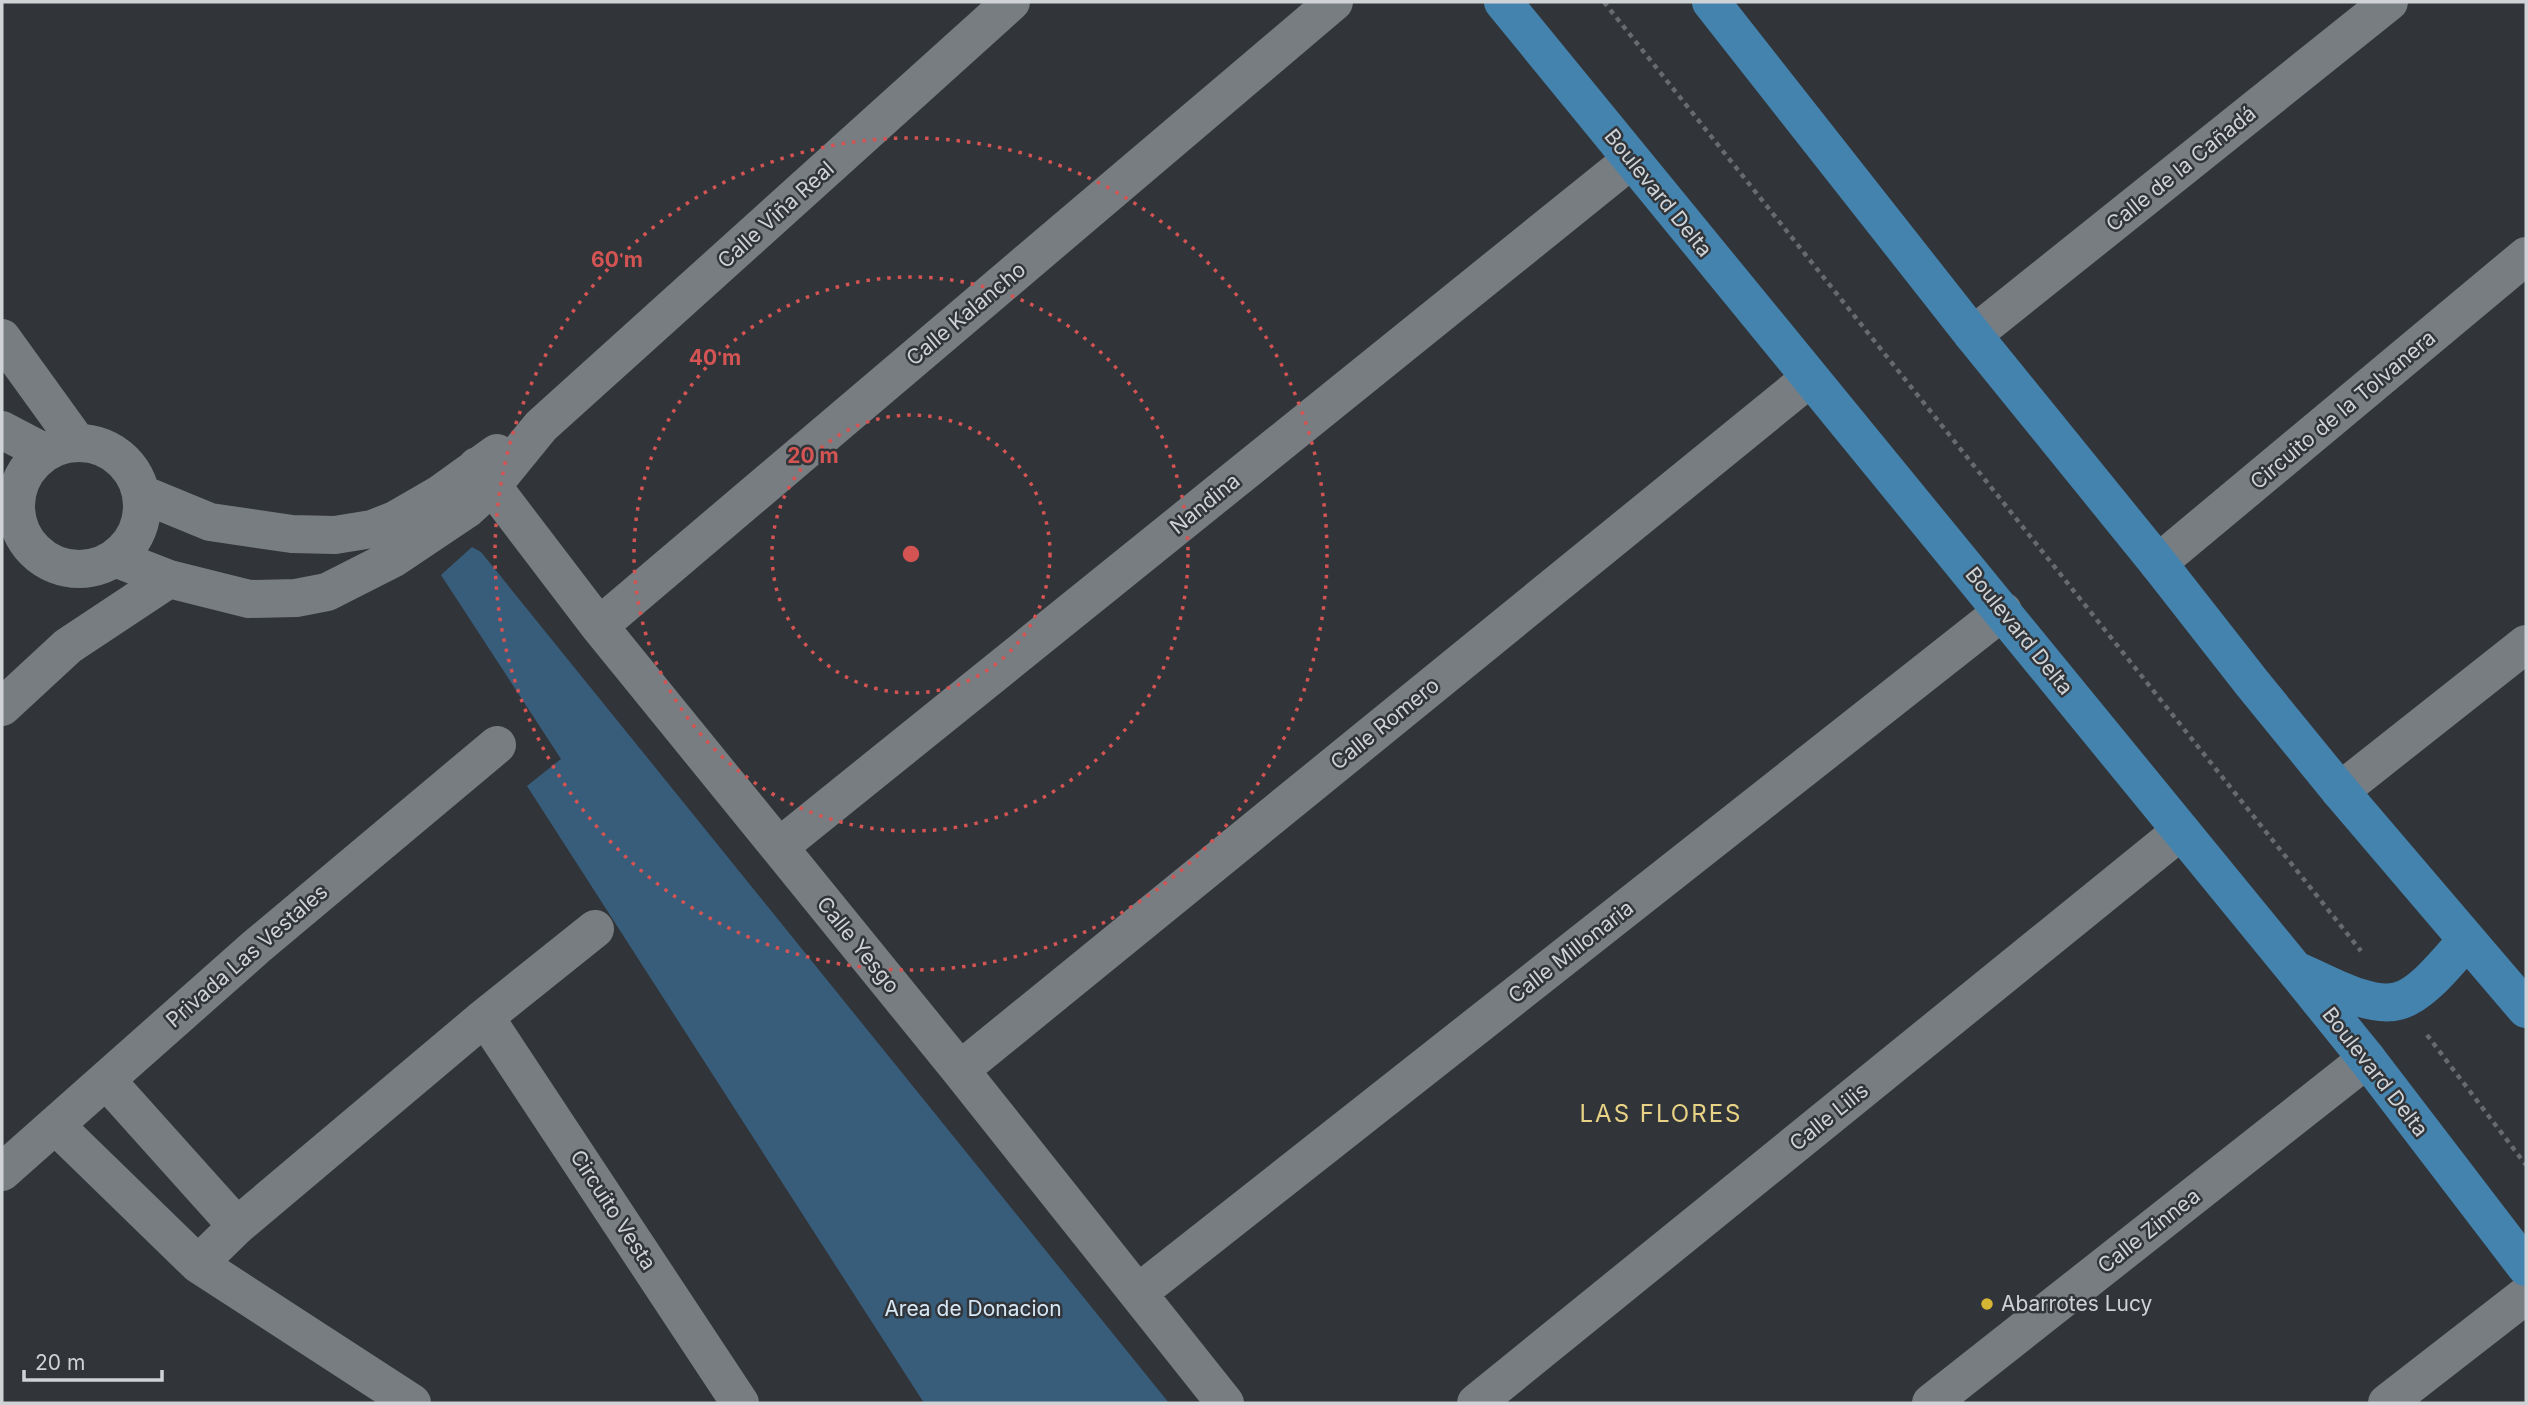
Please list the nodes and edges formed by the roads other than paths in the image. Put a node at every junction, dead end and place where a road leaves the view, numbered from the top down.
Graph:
1 (1011, 2) edge
2 (1334, 2) edge
3 (1503, 2) edge
4 (1711, 2) edge
5 (2389, 2) edge
6 (1631, 160) junction
7 (2526, 256) edge
8 (1973, 335) junction
9 (2, 338) edge
10 (1810, 378) junction
11 (2, 430) edge
12 (61, 447) junction
13 (485, 476) junction
14 (142, 494) junction
15 (115, 558) junction
16 (2158, 563) junction
17 (169, 579) junction
18 (2003, 611) junction
19 (599, 626) junction
20 (2526, 643) edge
21 (2, 707) edge
22 (497, 745) dead end
23 (2340, 791) junction
24 (2181, 831) junction
25 (779, 847) junction
26 (595, 929) dead end
27 (2467, 940) junction
28 (2295, 970) junction
29 (2526, 1009) edge
30 (485, 1017) junction
31 (2367, 1059) junction
32 (960, 1070) junction
33 (106, 1080) junction
34 (55, 1125) junction
35 (2, 1172) edge
36 (237, 1226) junction
37 (198, 1264) junction
38 (2526, 1267) edge
39 (1138, 1293) junction
40 (2526, 1295) edge
41 (412, 1403) edge
42 (740, 1403) edge
43 (1225, 1403) edge
44 (1476, 1403) edge
45 (1931, 1403) edge
46 (2387, 1403) edge

1 - 13 street, Calle Viña Real
2 - 19 street, Calle Kalancho
3 - 6 main road, Boulevard Delta
4 - 8 main road
5 - 8 street, Calle de la Cañadá
6 - 10 main road, Boulevard Delta
6 - 25 street, Nandina
7 - 16 street, Circuito de la Tolvanera
8 - 16 main road
9 - 12 street
10 - 18 main road, Boulevard Delta
10 - 32 street, Calle Romero
11 - 12 street
12 - 14 street
12 - 15 street
13 - 14 street
13 - 17 street
13 - 19 street, Calle Yesgo
14 - 15 street
15 - 17 street
16 - 23 main road
17 - 21 street
18 - 24 main road, Boulevard Delta
18 - 39 street, Calle Millonaria
19 - 25 street, Calle Yesgo
20 - 23 street
22 - 33 street, Privada Las Vestales
23 - 27 main road
24 - 28 main road, Boulevard Delta
24 - 44 street, Calle Lilis
25 - 32 street, Calle Yesgo
26 - 30 street
27 - 28 main road
27 - 29 main road
28 - 31 main road, Boulevard Delta
30 - 36 street
30 - 42 street, Circuito Vesta
31 - 38 main road, Boulevard Delta
31 - 45 street, Calle Zinnea
32 - 39 street, Calle Yesgo
33 - 34 street, Privada Las Vestales
33 - 36 street
34 - 35 street, Privada Las Vestales
34 - 37 street
36 - 37 street
37 - 41 street
39 - 43 street, Calle Yesgo
40 - 46 street

